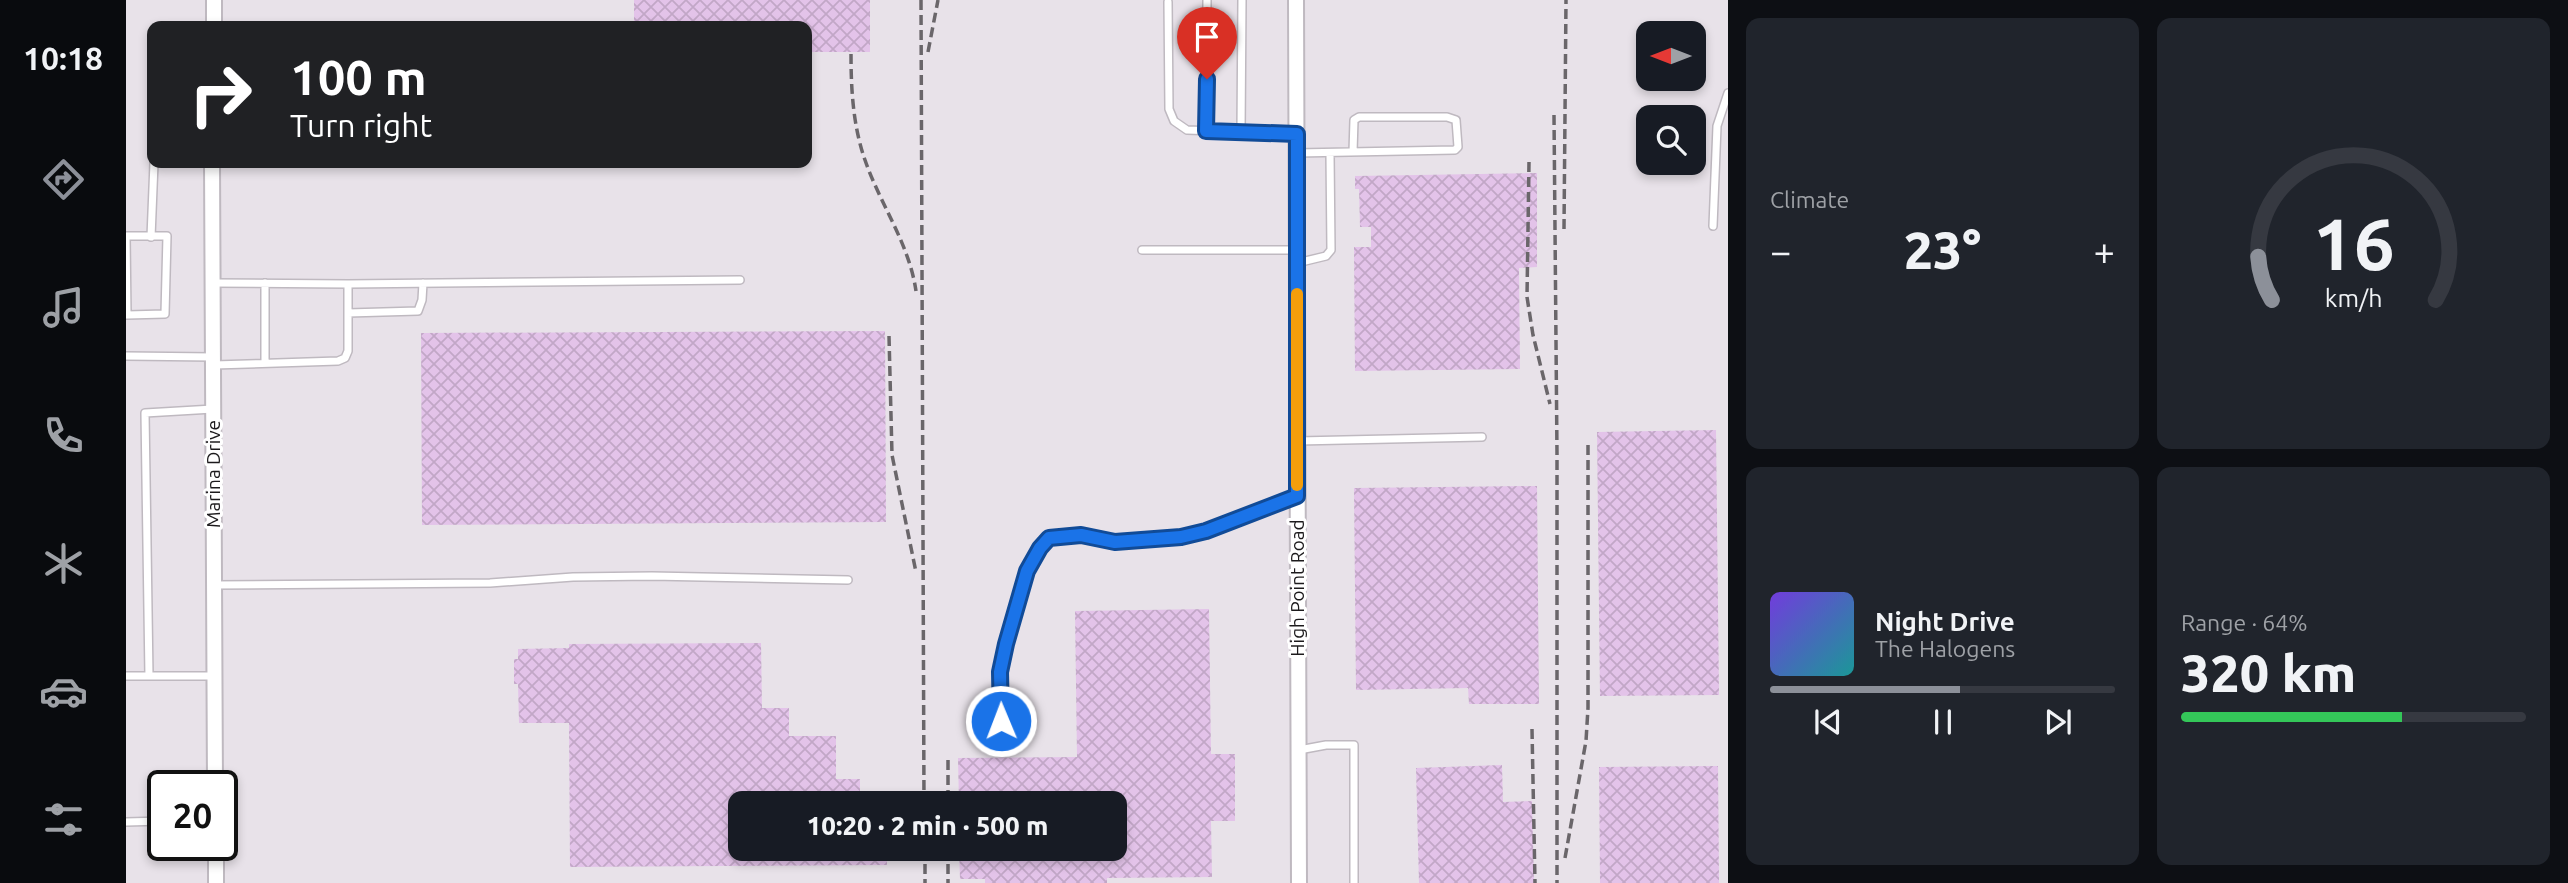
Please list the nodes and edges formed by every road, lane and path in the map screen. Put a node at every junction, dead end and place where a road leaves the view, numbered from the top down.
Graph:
1 (214, 0) edge
2 (1207, 0) edge
3 (1242, 0) edge
4 (1296, 0) edge
5 (1168, 2) dead end
6 (214, 21) edge
7 (1728, 93) edge
8 (1206, 131) junction
9 (1241, 132) junction
10 (1297, 134) junction
11 (1353, 152) junction
12 (1297, 153) junction
13 (1330, 154) junction
14 (153, 168) edge
15 (212, 168) edge
16 (1713, 226) dead end
17 (151, 237) junction
18 (1142, 250) dead end
19 (1296, 257) junction
20 (740, 280) dead end
21 (213, 283) junction
22 (265, 283) junction
23 (423, 283) junction
24 (348, 284) junction
25 (348, 313) junction
26 (126, 356) edge
27 (214, 361) junction
28 (265, 363) junction
29 (213, 409) junction
30 (1482, 437) dead end
31 (1297, 441) junction
32 (1297, 496) junction
33 (848, 580) dead end
34 (214, 584) junction
35 (126, 676) edge
36 (149, 676) junction
37 (214, 676) junction
38 (1001, 746) dead end
39 (1298, 750) junction
40 (215, 770) edge
41 (147, 821) edge
42 (126, 822) edge
43 (216, 861) edge
44 (216, 883) edge
45 (1299, 883) edge
46 (1354, 883) edge

1 - 6 street
2 - 8 lane
3 - 9 lane
4 - 10 street, High Point Road
5 - 8 lane
7 - 16 lane
8 - 9 lane
9 - 10 lane
10 - 12 street, High Point Road
11 - 11 lane
11 - 13 lane
12 - 13 lane
12 - 19 street, High Point Road
13 - 19 lane
14 - 17 lane
15 - 21 street, Marina Drive
17 - 17 lane
18 - 19 lane
19 - 31 street, High Point Road
20 - 23 lane
21 - 22 lane
21 - 27 street, Marina Drive
22 - 24 lane
22 - 28 lane
23 - 24 lane
23 - 25 lane
24 - 25 lane
25 - 28 lane
26 - 27 lane
27 - 28 lane
27 - 29 street, Marina Drive
29 - 34 street, Marina Drive
29 - 36 lane
30 - 31 lane
31 - 32 street, High Point Road
32 - 38 lane
32 - 39 street, High Point Road
33 - 34 lane
34 - 37 street, Marina Drive
35 - 36 lane
36 - 37 lane
37 - 40 street, Marina Drive
39 - 45 street, High Point Road
39 - 46 lane
41 - 42 lane
43 - 44 street

